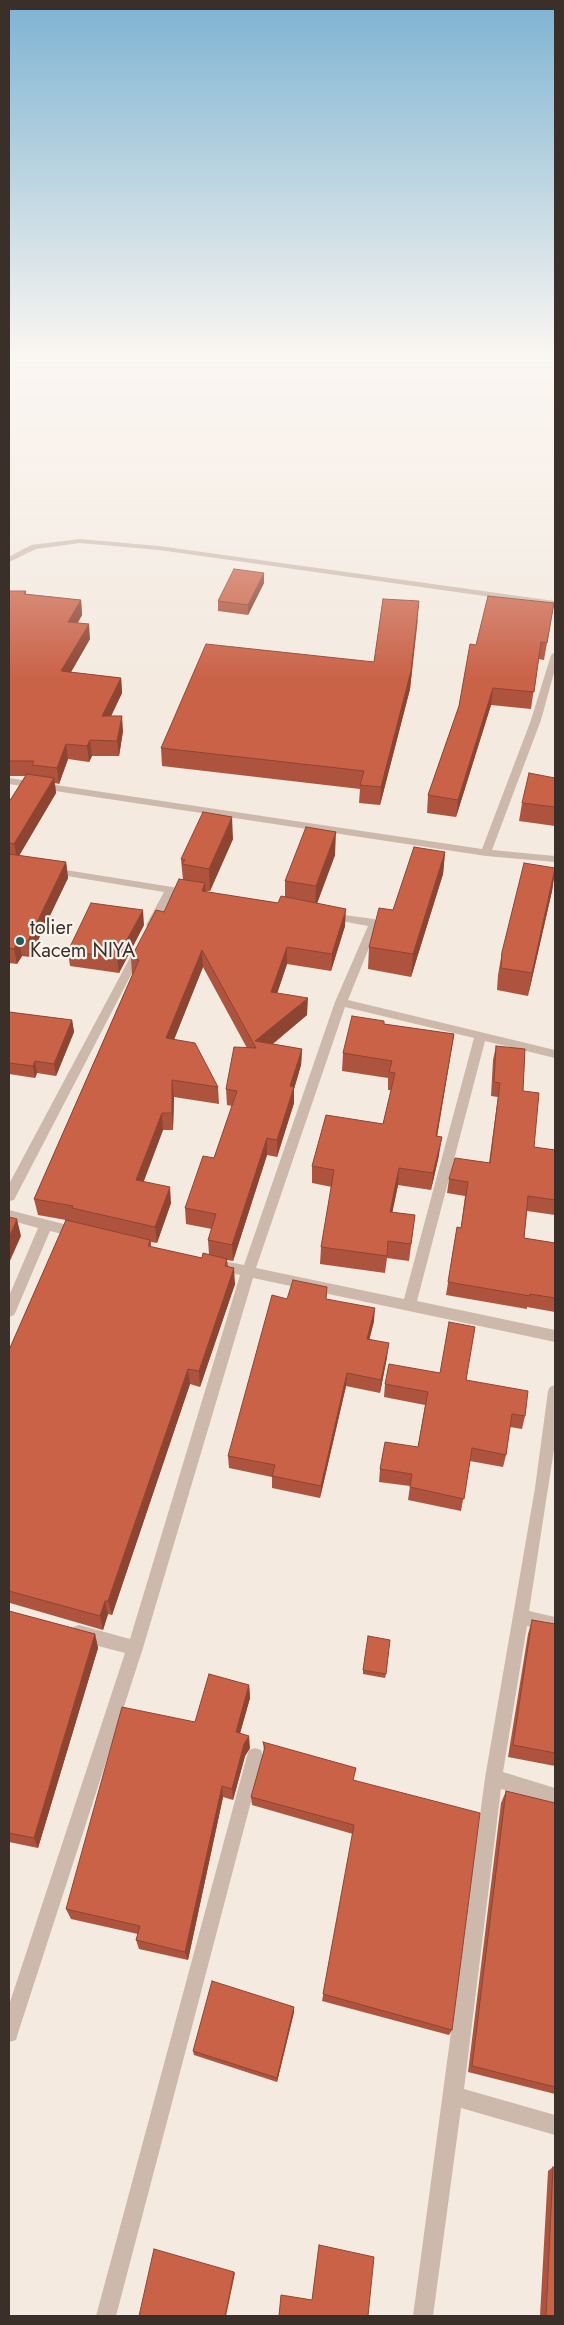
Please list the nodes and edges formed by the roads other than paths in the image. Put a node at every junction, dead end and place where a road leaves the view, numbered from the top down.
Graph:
1 (9, 560) edge
2 (555, 604) edge
3 (555, 655) edge
4 (9, 781) edge
5 (486, 853) junction
6 (555, 859) edge
7 (37, 868) edge
8 (170, 890) junction
9 (199, 895) edge
10 (316, 913) edge
11 (341, 1002) junction
12 (480, 1037) junction
13 (555, 1054) edge
14 (9, 1196) edge
15 (9, 1215) edge
16 (46, 1225) junction
17 (94, 1236) edge
18 (200, 1261) edge
19 (248, 1272) junction
20 (409, 1306) junction
21 (9, 1311) edge
22 (555, 1336) edge
23 (555, 1392) edge
24 (521, 1617) junction
25 (555, 1625) edge
26 (63, 1628) edge
27 (135, 1648) junction
28 (255, 1756) dead end
29 (494, 1778) junction
30 (555, 1796) edge
31 (9, 2033) edge
32 (454, 2096) junction
33 (555, 2125) edge
34 (106, 2316) edge
35 (422, 2316) edge

1 - 2 street
3 - 5 street
4 - 5 street
5 - 6 street
7 - 8 street
8 - 9 street
8 - 14 street
10 - 11 street
11 - 12 street
11 - 19 street
12 - 13 street
12 - 20 street
15 - 16 street
16 - 17 street
16 - 21 street
18 - 19 street
19 - 20 street
19 - 27 street
20 - 22 street
23 - 24 street
24 - 25 street
24 - 29 street
26 - 27 street
27 - 31 street
28 - 34 street
29 - 30 street
29 - 32 street
32 - 33 street
32 - 35 street

